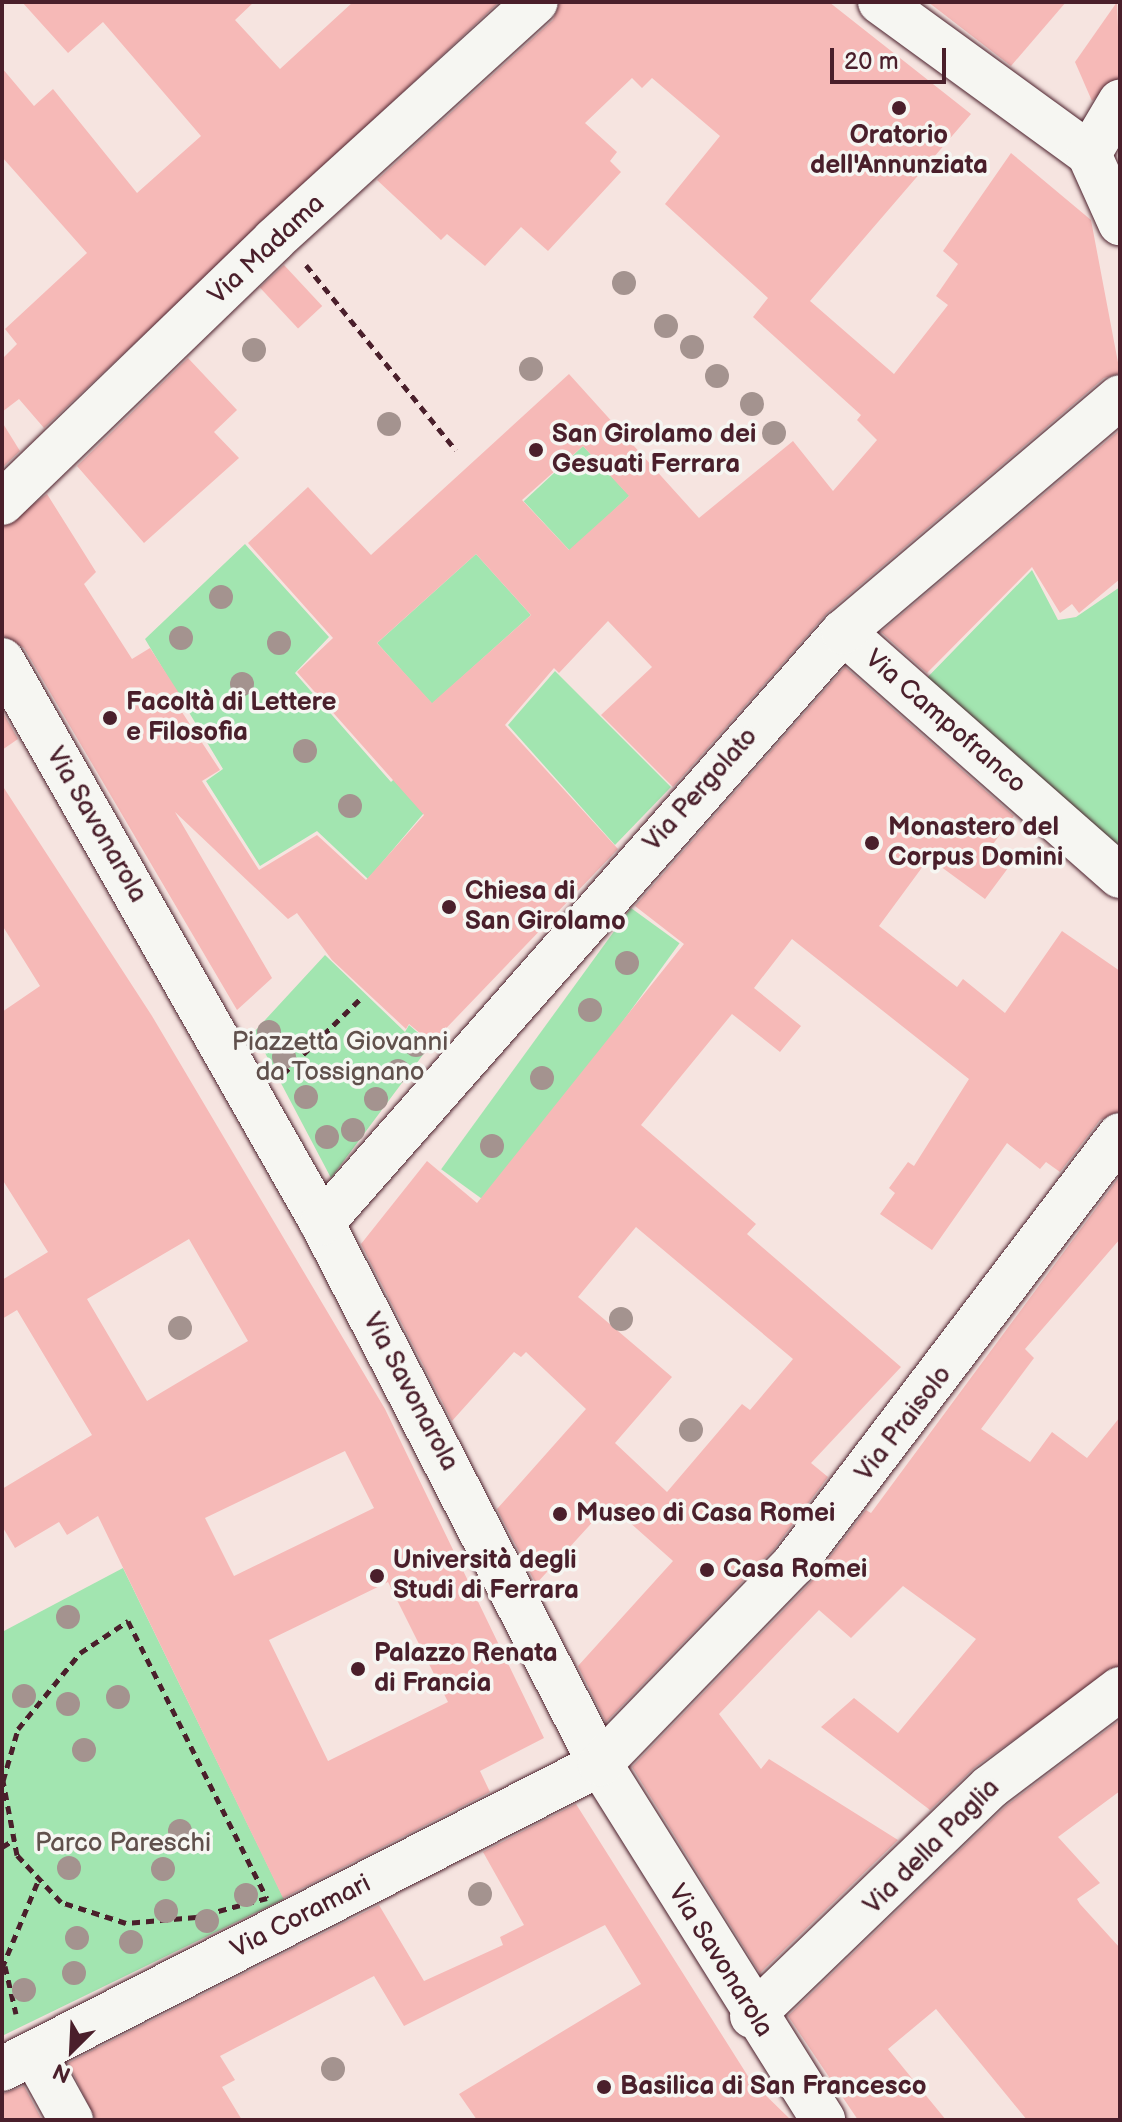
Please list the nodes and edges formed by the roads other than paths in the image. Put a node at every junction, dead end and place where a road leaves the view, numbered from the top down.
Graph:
1 (536, 2) edge
2 (880, 2) edge
3 (1120, 102) edge
4 (1089, 154) junction
5 (1120, 223) edge
6 (1120, 397) edge
7 (2, 503) edge
8 (843, 632) junction
9 (2, 660) edge
10 (1120, 876) edge
11 (1120, 1135) edge
12 (322, 1223) junction
13 (1120, 1689) edge
14 (600, 1764) junction
15 (752, 2016) junction
16 (18, 2050) edge
17 (71, 2120) edge
18 (823, 2120) edge

1 - 7 street, Via Madama
2 - 4 street
3 - 4 street
4 - 5 street
6 - 8 street, Via Pergolato
8 - 10 street, Via Campofranco
8 - 12 street, Via Pergolato
9 - 12 street, Via Savonarola
11 - 14 street, Via Praisolo
12 - 14 street, Via Savonarola
13 - 15 street, Via della Paglia
14 - 15 street, Via Savonarola
14 - 16 street, Via Coramari
15 - 18 street, Via Savonarola
16 - 17 street

